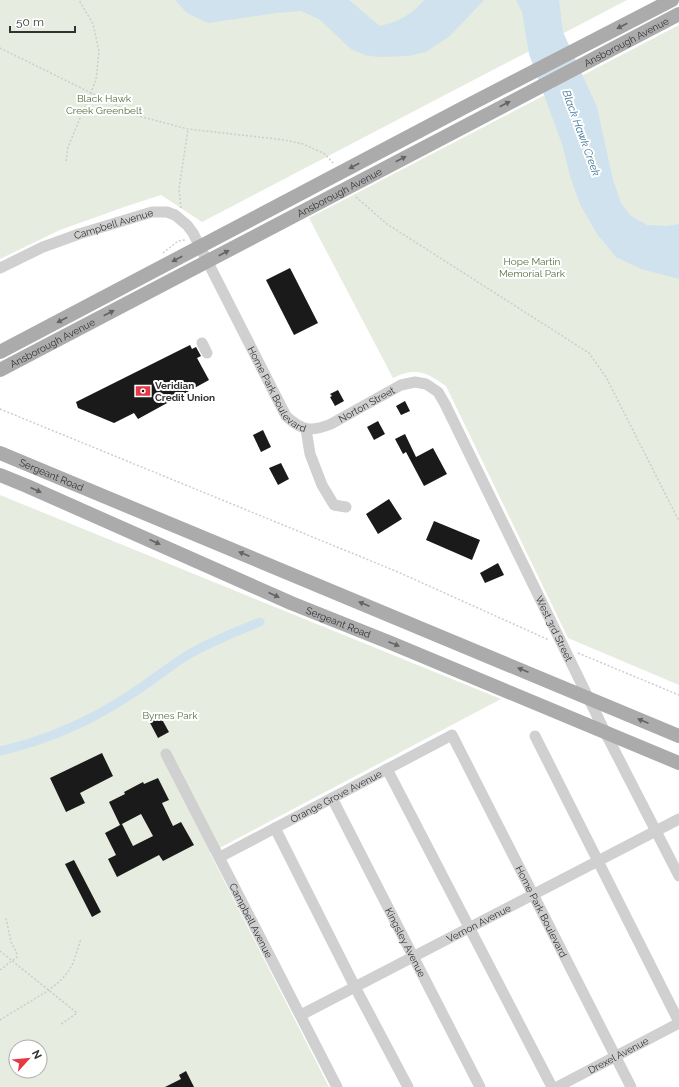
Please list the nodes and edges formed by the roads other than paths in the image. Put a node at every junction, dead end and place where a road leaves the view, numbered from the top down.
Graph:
1 (672, 0) edge
2 (679, 14) edge
3 (200, 247) junction
4 (208, 262) junction
5 (0, 268) edge
6 (0, 352) edge
7 (0, 370) edge
8 (426, 384) joint
9 (306, 429) junction
10 (0, 453) edge
11 (0, 475) edge
12 (346, 507) dead end
13 (589, 698) junction
14 (605, 732) junction
15 (452, 735) joint
16 (535, 736) dead end
17 (679, 736) edge
18 (166, 754) dead end
19 (679, 763) edge
20 (387, 769) junction
21 (332, 798) junction
22 (679, 819) edge
23 (275, 828) junction
24 (656, 831) junction
25 (220, 857) junction
26 (597, 862) junction
27 (679, 876) edge
28 (533, 895) junction
29 (470, 927) junction
30 (413, 957) junction
31 (355, 987) junction
32 (301, 1015) junction
33 (679, 1023) edge
34 (615, 1056) junction
35 (337, 1087) edge
36 (408, 1087) edge
37 (480, 1087) edge
38 (552, 1087) edge
39 (557, 1087) edge
40 (631, 1087) edge

1 -> 3 main road, Ansborough Avenue
4 -> 2 main road, Ansborough Avenue
3 - 4 street
3 - 5 street, Campbell Avenue
3 -> 6 main road, Ansborough Avenue
7 -> 4 main road, Ansborough Avenue
4 - 9 street, Home Park Boulevard
8 - 9 street, Norton Street
8 - 13 street, West 3rd Street
9 - 12 street, Home Park Boulevard
13 -> 10 main road, Sergeant Road
11 -> 14 main road, Sergeant Road
13 - 14 street, West 3rd Street
17 -> 13 main road, Sergeant Road
14 - 19 main road, Sergeant Road
14 - 24 street, West 3rd Street
15 - 20 street, Orange Grove Avenue
15 - 28 street, Home Park Boulevard
16 - 26 street
18 - 25 street, Campbell Avenue
20 - 21 street, Orange Grove Avenue
20 - 29 street
21 - 23 street, Orange Grove Avenue
21 - 30 street, Kingsley Avenue
22 - 24 street, Vernon Avenue
23 - 25 street, Orange Grove Avenue
23 - 31 street
24 - 26 street, Vernon Avenue
24 - 27 street, West 3rd Street
25 - 32 street, Campbell Avenue
26 - 28 street, Vernon Avenue
26 - 33 street
28 - 29 street, Vernon Avenue
28 - 34 street, Home Park Boulevard
29 - 30 street, Vernon Avenue
29 - 38 street
30 - 31 street, Vernon Avenue
30 - 37 street, Kingsley Avenue
31 - 32 street, Vernon Avenue
31 - 36 street
32 - 35 street, Campbell Avenue
33 - 34 street, Drexel Avenue
34 - 39 street, Drexel Avenue
34 - 40 street, Home Park Boulevard

